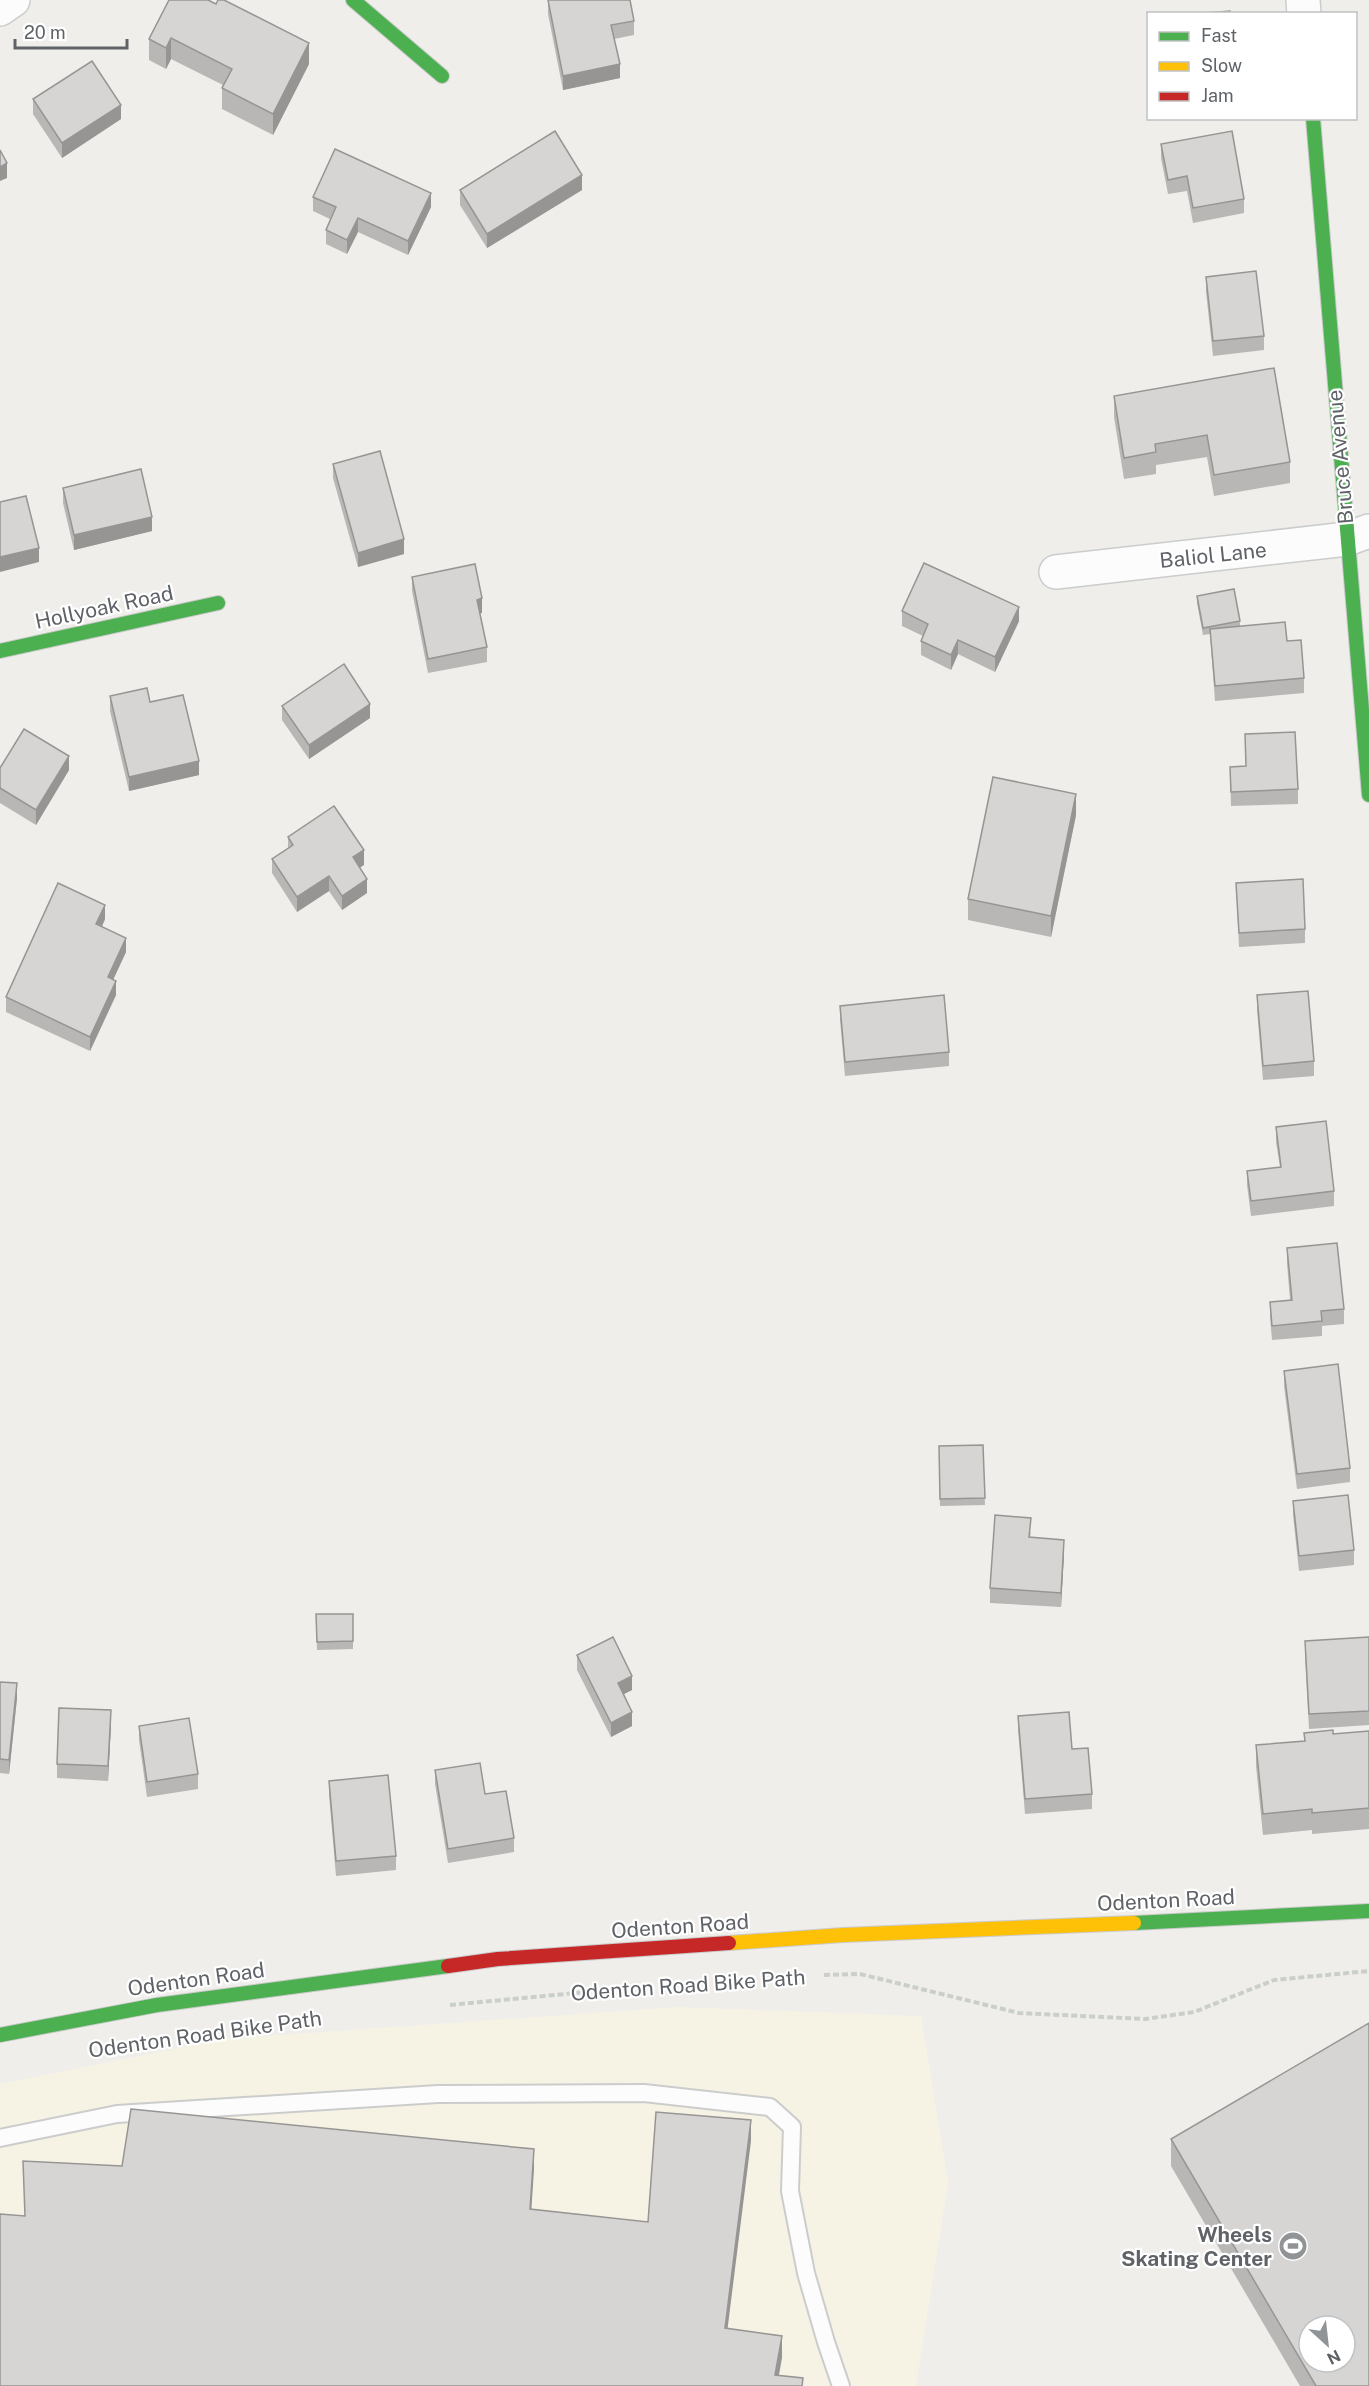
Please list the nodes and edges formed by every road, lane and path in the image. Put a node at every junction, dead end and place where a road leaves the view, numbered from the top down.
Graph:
1 (13, 0) edge
2 (353, 0) edge
3 (0, 9) edge
4 (442, 76) dead end
5 (1313, 120) edge
6 (1358, 535) edge
7 (1056, 572) dead end
8 (218, 603) dead end
9 (0, 651) edge
10 (1369, 795) edge
11 (1369, 1911) edge
12 (1369, 1971) edge
13 (815, 1976) dead end
14 (597, 1991) dead end
15 (443, 2005) dead end
16 (0, 2035) edge
17 (0, 2138) edge
18 (841, 2386) edge

1 - 3 street
2 - 4 street
5 - 6 street, Bruce Avenue
6 - 7 street, Baliol Lane
6 - 10 street, Bruce Avenue
8 - 9 street, Hollyoak Road
11 - 16 street, Odenton Road
12 - 13 path, Odenton Road Bike Path
14 - 15 path, Odenton Road Bike Path
17 - 18 lane

